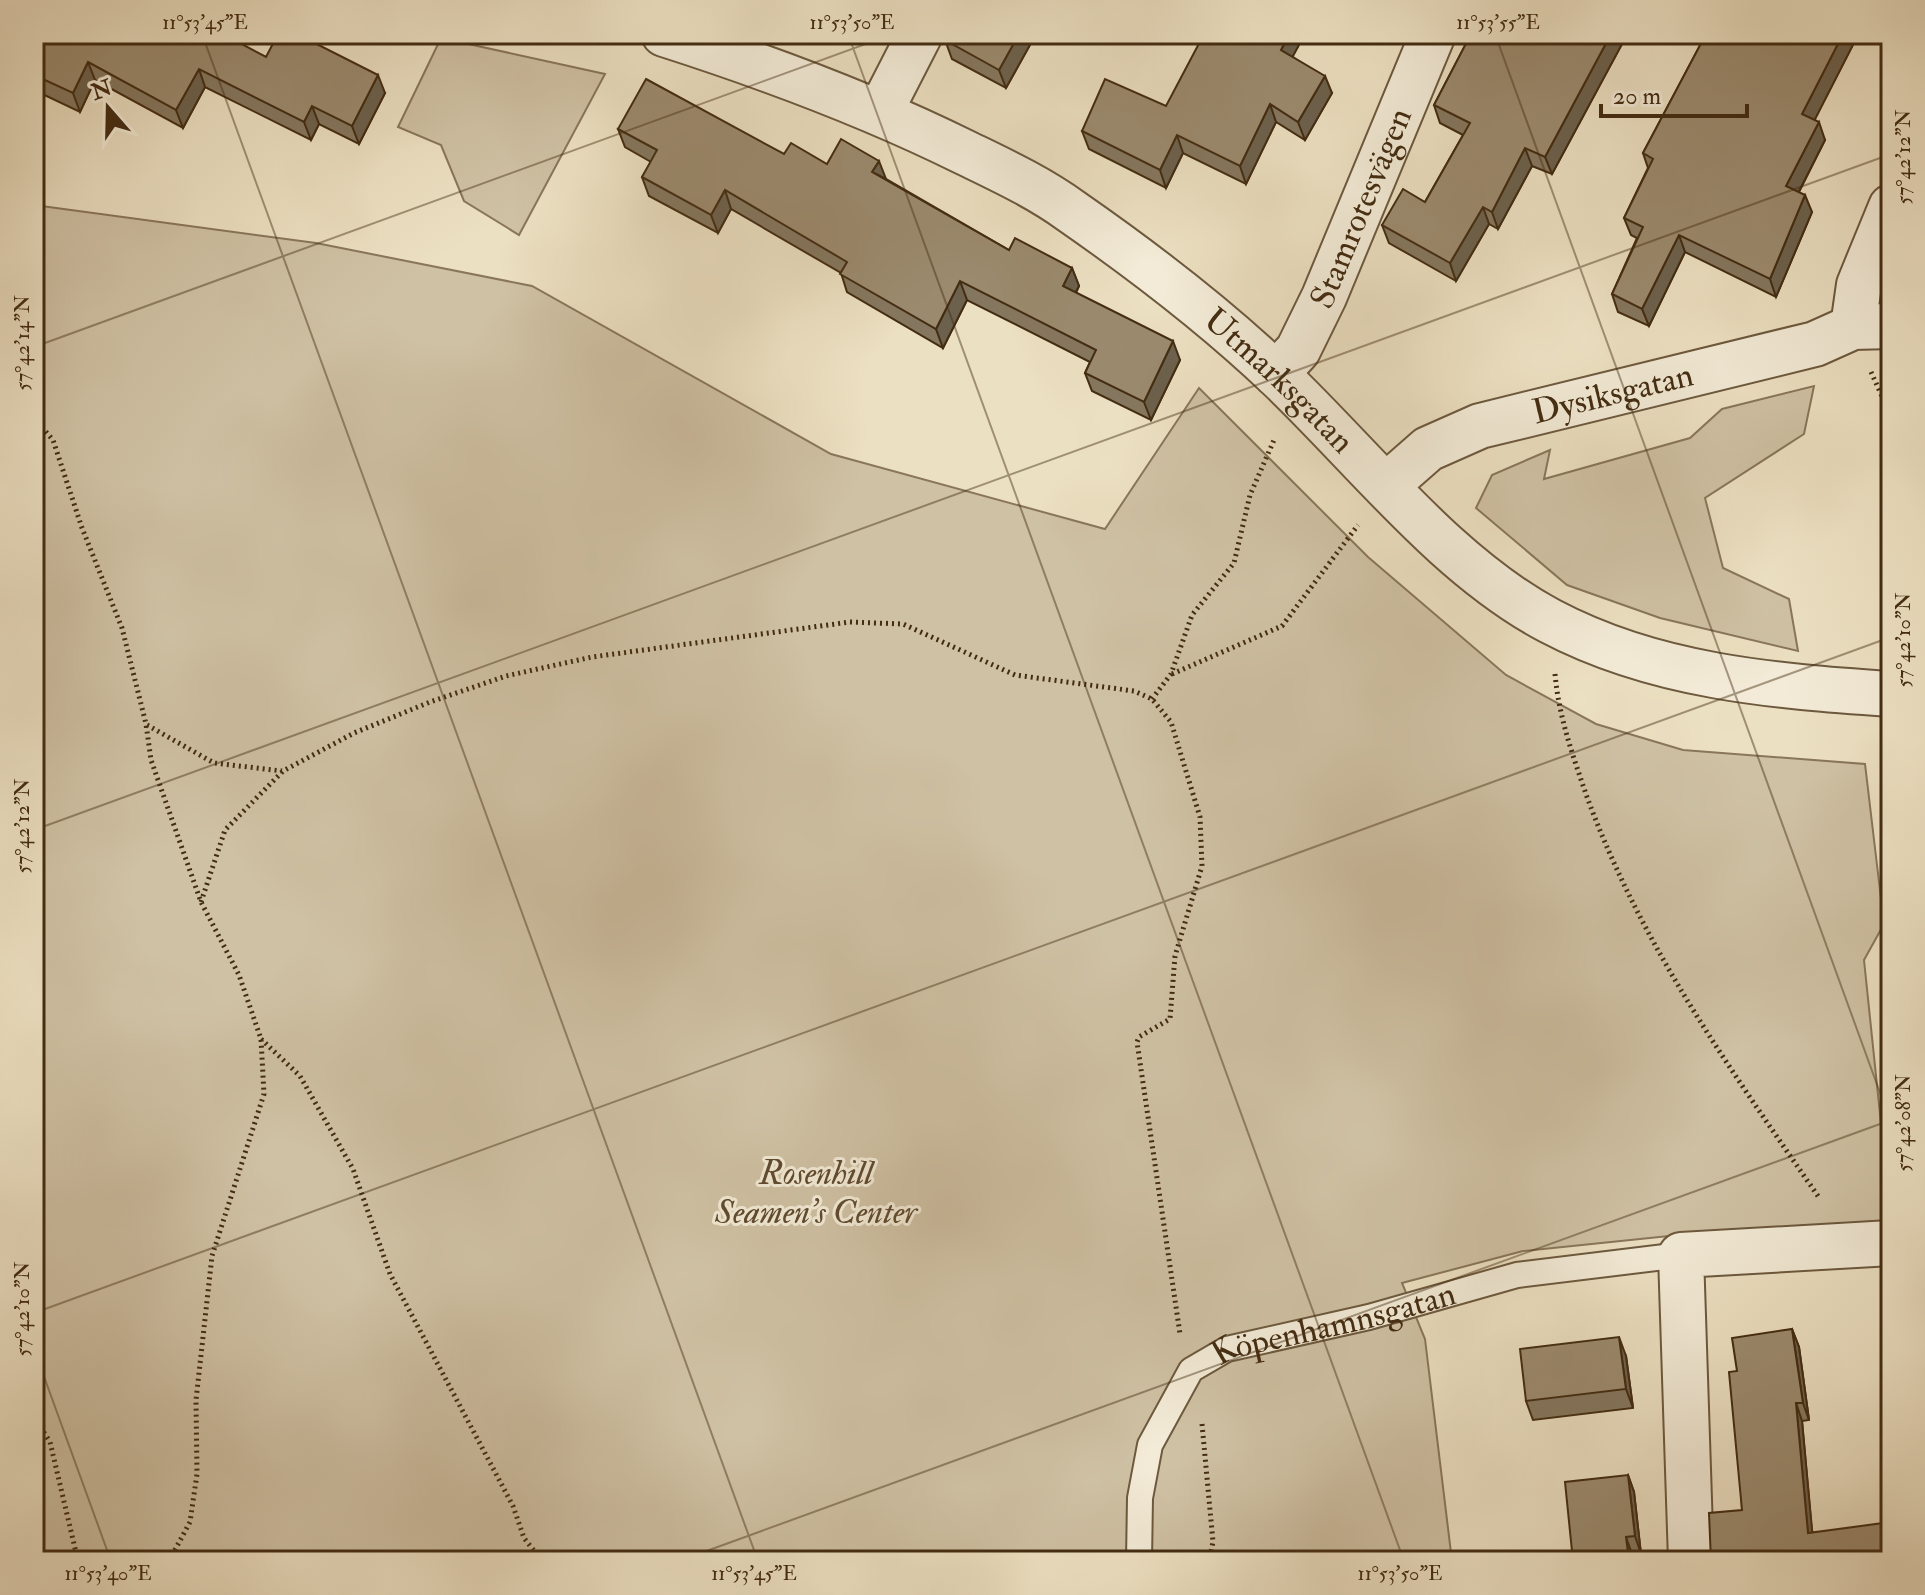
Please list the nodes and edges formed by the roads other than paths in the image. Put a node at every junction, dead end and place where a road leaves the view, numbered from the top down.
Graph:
1 (664, 34) edge
2 (920, 34) edge
3 (1433, 34) edge
4 (881, 110) junction
5 (1891, 207) edge
6 (1872, 326) edge
7 (1285, 383) junction
8 (1387, 485) junction
9 (1891, 694) edge
10 (1891, 1243) edge
11 (1681, 1255) junction
12 (1139, 1561) edge
13 (1691, 1561) edge

1 - 4 street, Utmarksgatan
2 - 4 street
3 - 7 street, Stamrotesvägen
4 - 7 street, Utmarksgatan
5 - 6 street, Dysiksgatan
6 - 8 street, Dysiksgatan
7 - 8 street, Utmarksgatan
8 - 9 street, Utmarksgatan
10 - 11 street, Köpenhamnsgatan
11 - 12 lane, Köpenhamnsgatan
11 - 13 street

